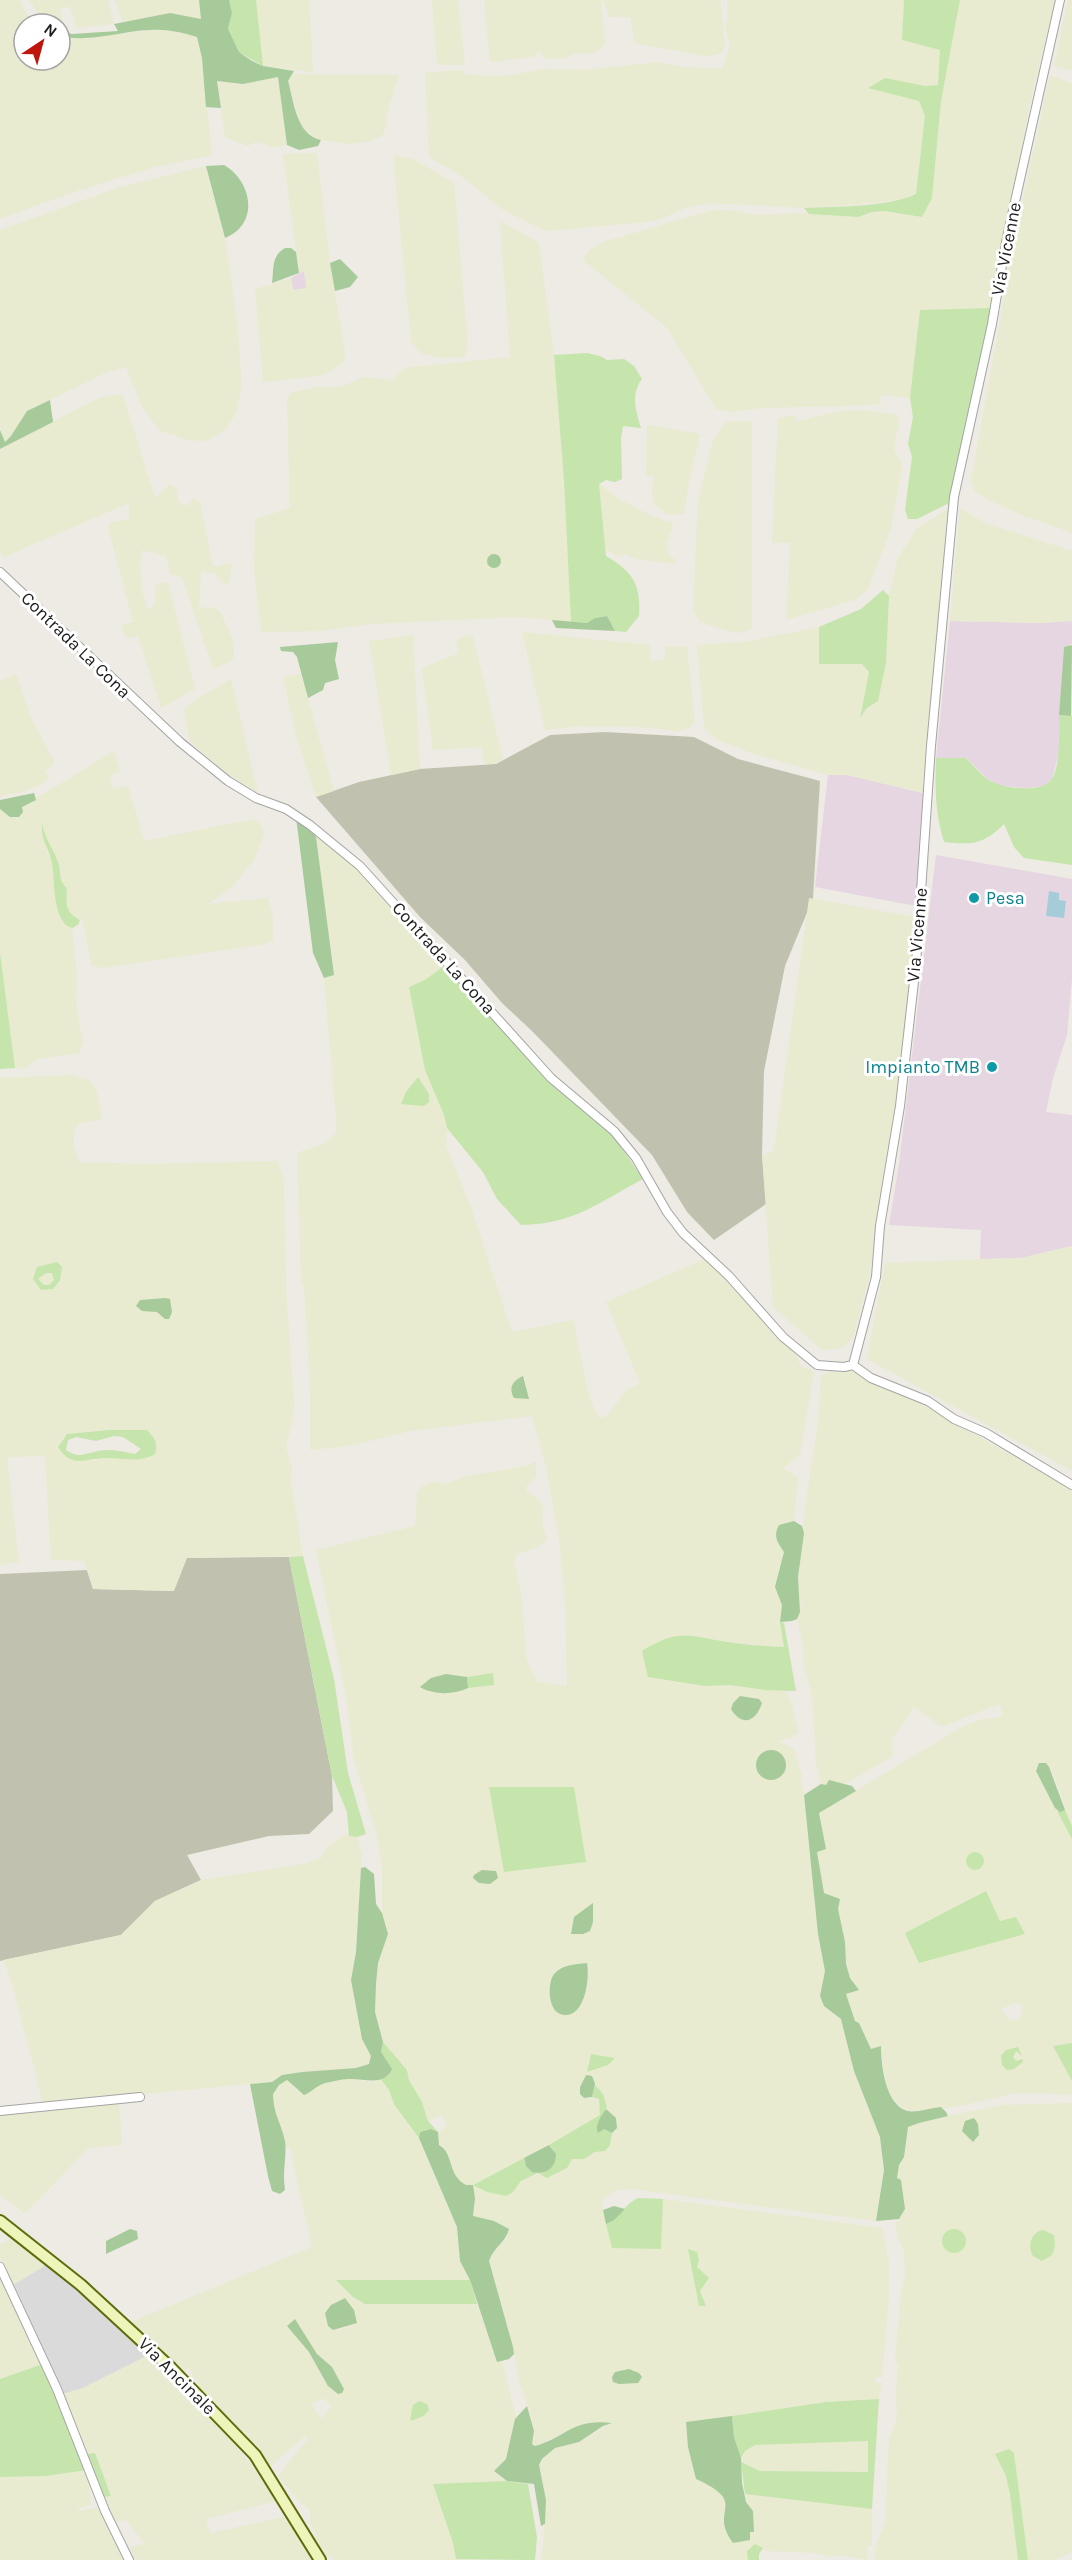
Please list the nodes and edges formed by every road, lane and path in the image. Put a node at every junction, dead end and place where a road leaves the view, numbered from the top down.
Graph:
1 (1060, 0) edge
2 (0, 572) edge
3 (853, 1365) junction
4 (1072, 1485) edge
5 (140, 2097) dead end
6 (0, 2111) edge
7 (0, 2222) edge
8 (0, 2267) edge
9 (129, 2560) edge
10 (320, 2560) edge

1 - 3 street, Via Vicenne
2 - 3 street, Contrada La Cona
3 - 4 street
5 - 6 street
7 - 10 main road, Via Ancinale
8 - 9 street

